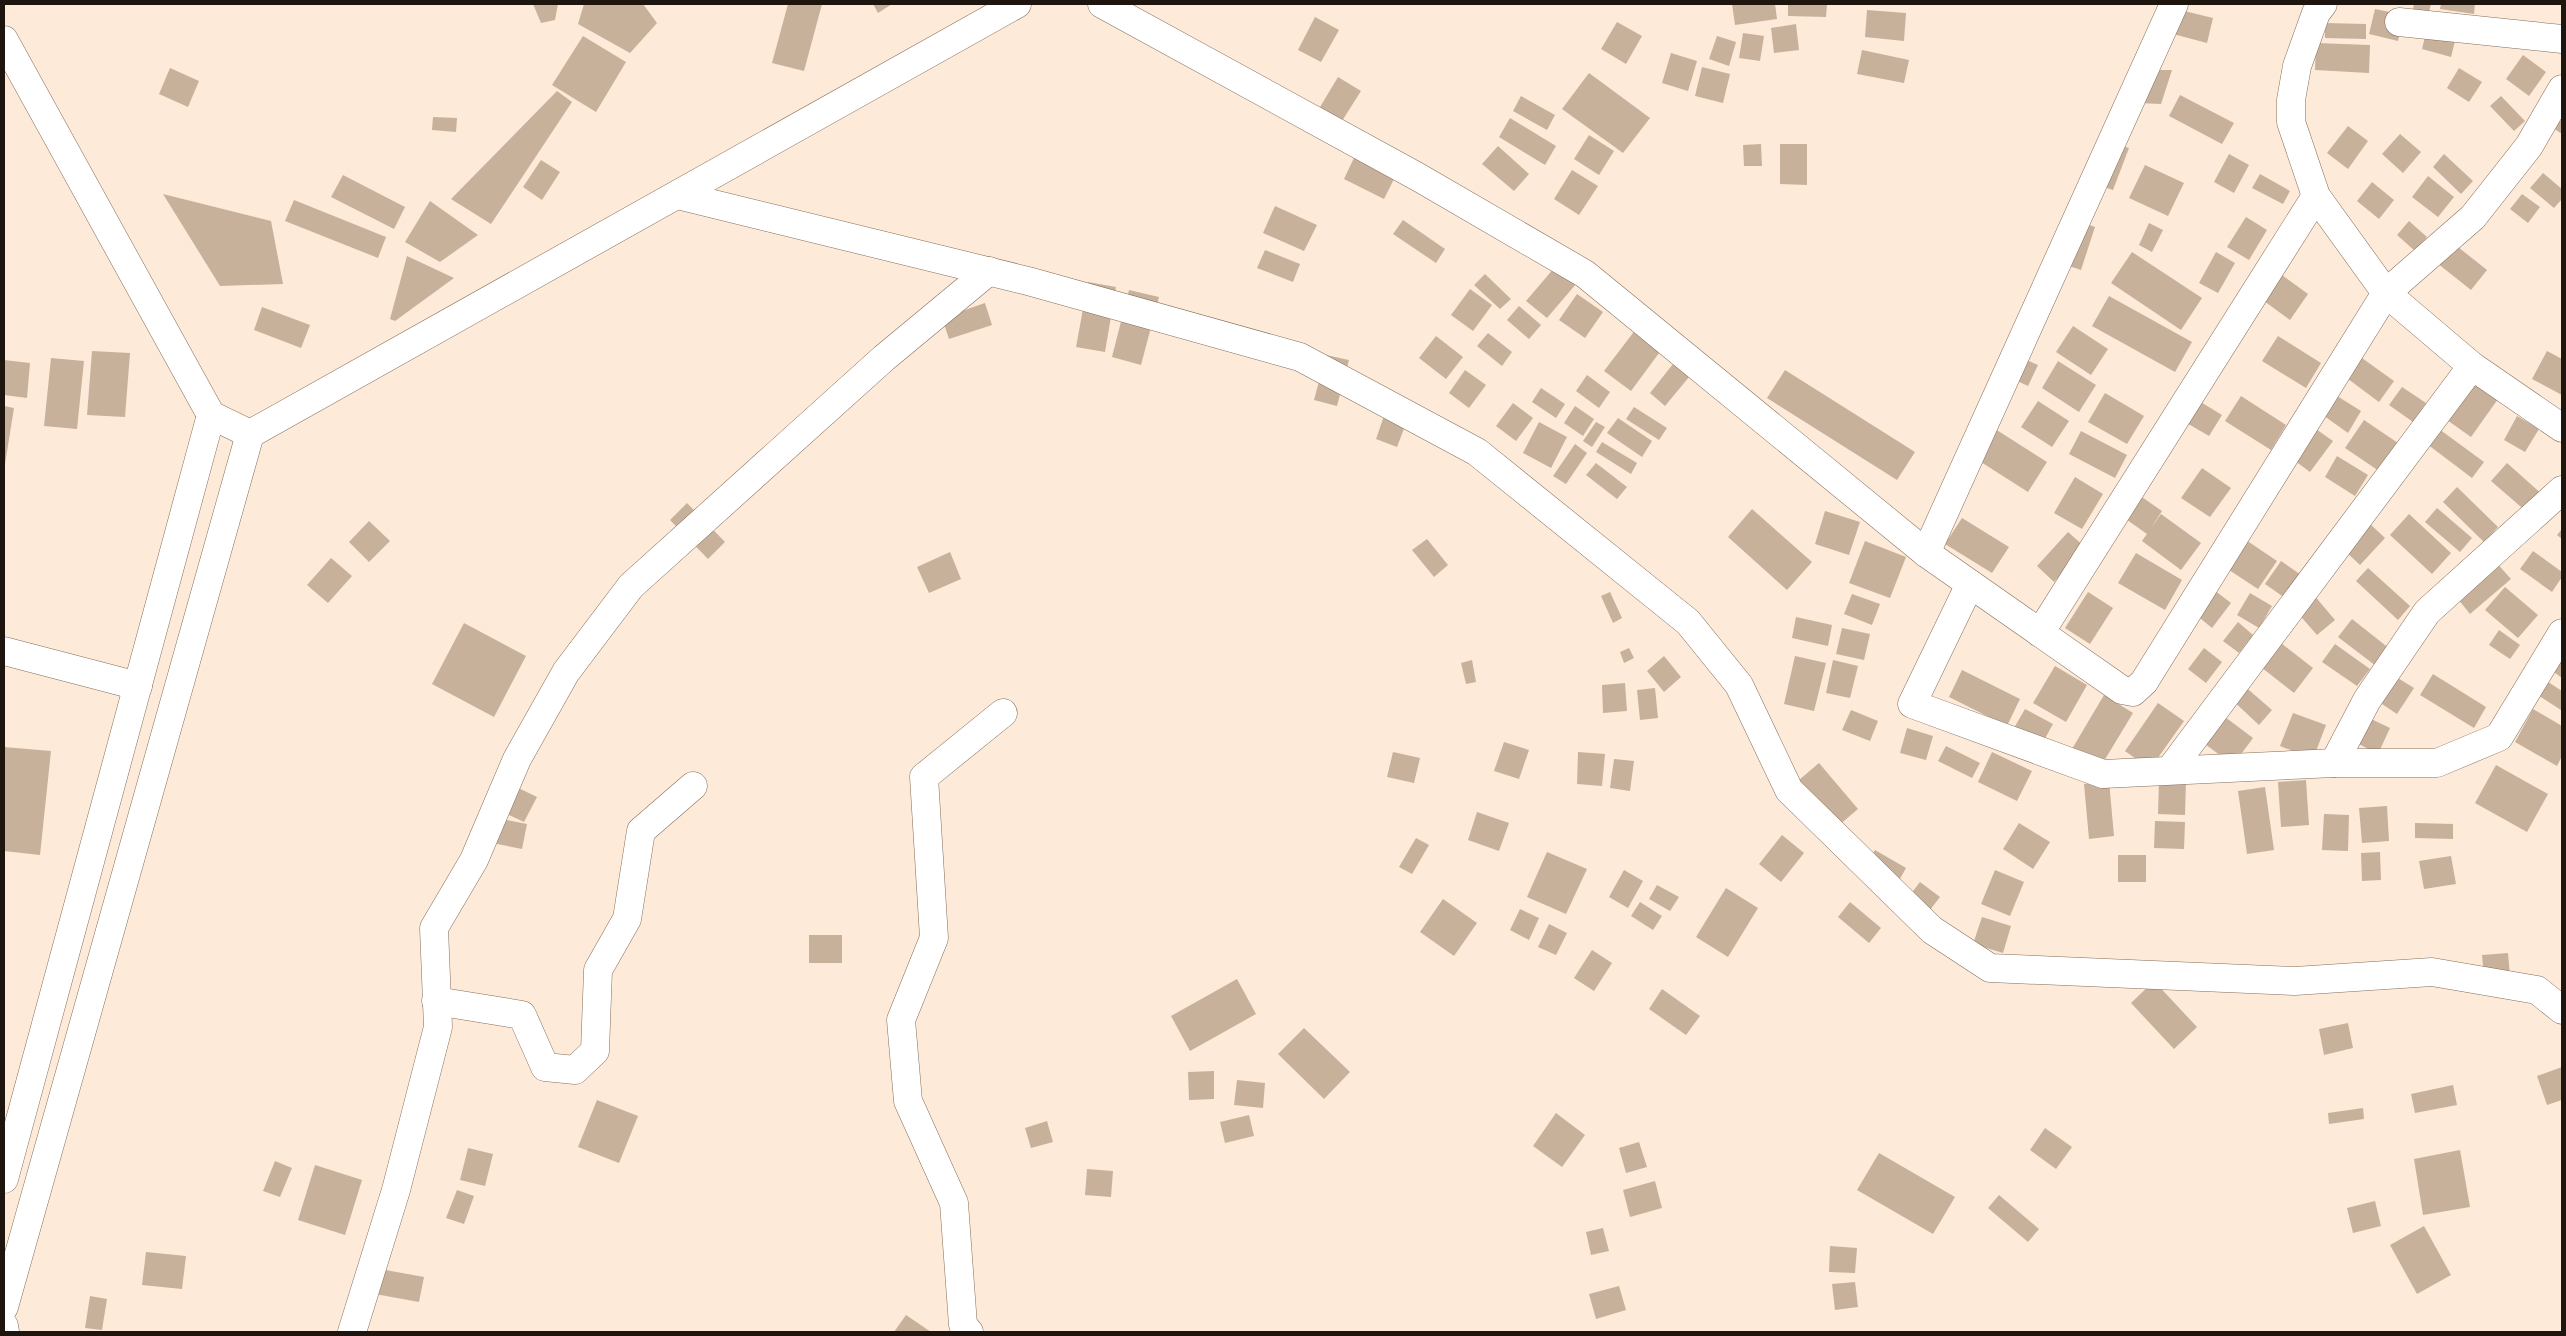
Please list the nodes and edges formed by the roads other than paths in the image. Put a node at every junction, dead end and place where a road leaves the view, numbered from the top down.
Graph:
1 (1017, 4) edge
2 (1102, 4) edge
3 (2174, 4) edge
4 (2323, 4) edge
5 (2399, 22) dead end
6 (2562, 39) edge
7 (4, 40) edge
8 (2562, 89) edge
9 (677, 196) junction
10 (2316, 196) junction
11 (989, 271) junction
12 (2386, 293) junction
13 (2472, 366) junction
14 (211, 415) junction
15 (2562, 428) edge
16 (250, 434) junction
17 (2562, 490) edge
18 (1926, 553) junction
19 (1970, 584) junction
20 (2040, 633) junction
21 (2562, 633) edge
22 (4, 651) edge
23 (138, 686) junction
24 (1003, 713) dead end
25 (2334, 764) junction
26 (2170, 770) junction
27 (693, 786) dead end
28 (436, 1001) junction
29 (2562, 1010) edge
30 (4, 1178) edge
31 (4, 1307) edge
32 (4, 1326) edge
33 (4, 1332) edge
34 (352, 1332) edge
35 (969, 1332) edge

1 - 9 street
2 - 18 street
3 - 18 street
4 - 10 street
5 - 6 street
7 - 14 street
8 - 12 street
9 - 11 street
9 - 16 street
10 - 12 street
10 - 20 street
11 - 28 street
11 - 29 street
12 - 13 street
12 - 20 street
13 - 15 street
13 - 26 street
14 - 16 street
14 - 23 street
16 - 31 street
17 - 25 street
18 - 19 street
19 - 20 street
19 - 26 street
21 - 25 street
22 - 23 street
23 - 30 street
24 - 35 street
25 - 26 street
27 - 28 street
28 - 34 street
32 - 33 street

